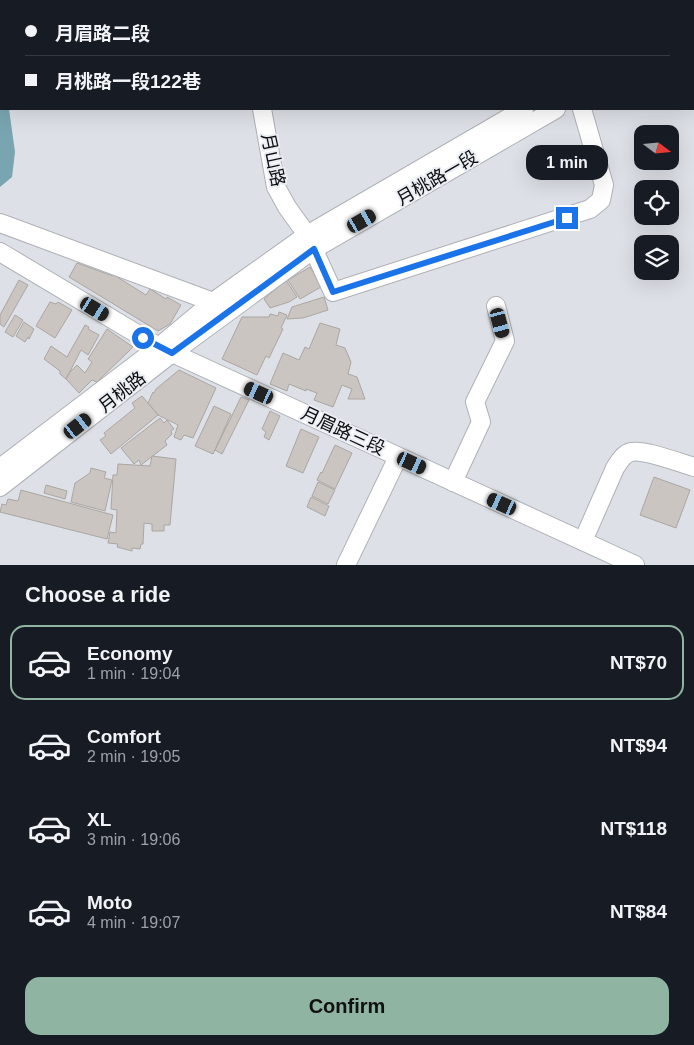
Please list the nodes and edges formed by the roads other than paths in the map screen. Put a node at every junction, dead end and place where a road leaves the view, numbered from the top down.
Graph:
1 (262, 110) edge
2 (522, 110) edge
3 (554, 110) edge
4 (582, 110) edge
5 (0, 223) edge
6 (310, 242) junction
7 (0, 252) edge
8 (214, 302) junction
9 (496, 306) dead end
10 (165, 350) junction
11 (398, 457) junction
12 (0, 468) edge
13 (694, 468) edge
14 (453, 482) junction
15 (0, 486) edge
16 (583, 541) junction
17 (346, 565) edge
18 (636, 565) edge

1 - 6 street, 月山路
2 - 6 street, 月桃路一段
3 - 6 street, 月桃路一段
4 - 6 street, 月山路
5 - 8 street
6 - 8 street, 月桃路一段
6 - 10 street, 月桃路一段
7 - 10 street, 月眉路三段
8 - 10 street, 月桃路一段
9 - 14 street
10 - 11 street, 月眉路三段
10 - 12 street, 月桃路
10 - 15 street, 月桃路
11 - 14 street, 月眉路三段
11 - 17 street
13 - 16 street
14 - 16 street, 月眉路三段
16 - 18 street, 月眉路三段

